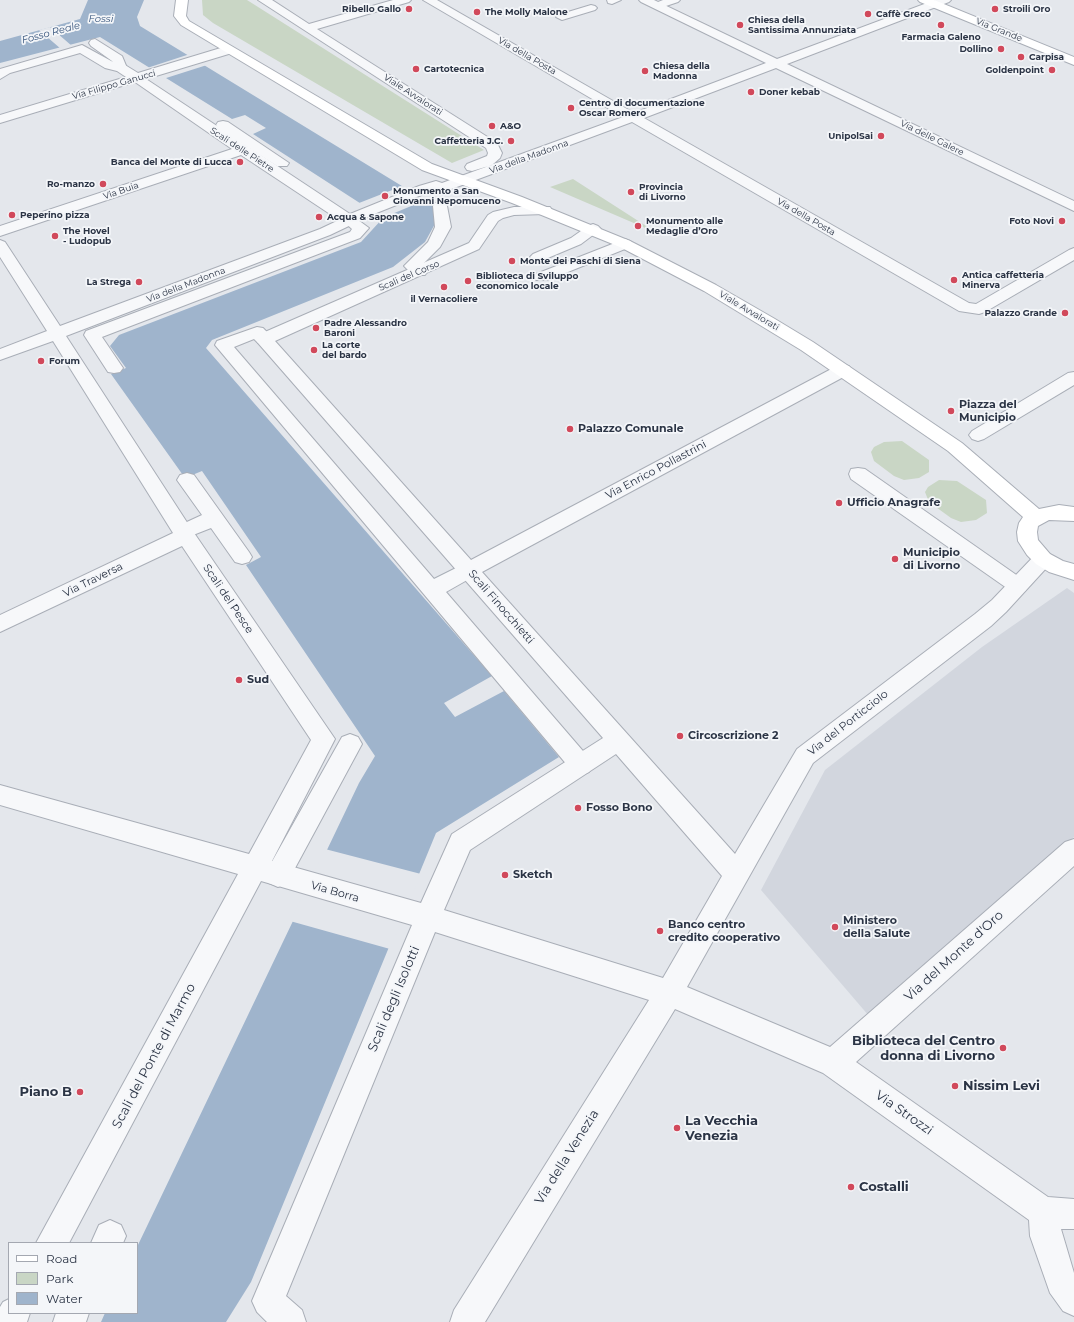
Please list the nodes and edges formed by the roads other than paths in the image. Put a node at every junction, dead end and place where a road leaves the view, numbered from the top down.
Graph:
1 (182, 0) edge
2 (264, 0) edge
3 (406, 0) edge
4 (429, 0) edge
5 (645, 0) edge
6 (674, 0) edge
7 (934, 1) edge
8 (657, 6) junction
9 (592, 8) dead end
10 (562, 17) dead end
11 (308, 28) junction
12 (96, 43) dead end
13 (228, 50) junction
14 (1074, 61) edge
15 (784, 67) junction
16 (121, 68) junction
17 (0, 75) edge
18 (137, 78) junction
19 (634, 117) junction
20 (0, 119) edge
21 (223, 125) dead end
22 (248, 148) junction
23 (282, 163) dead end
24 (427, 167) junction
25 (463, 180) junction
26 (440, 206) dead end
27 (1074, 207) edge
28 (545, 210) junction
29 (349, 220) junction
30 (593, 229) junction
31 (0, 231) edge
32 (625, 244) junction
33 (0, 245) edge
34 (1074, 253) edge
35 (538, 257) dead end
36 (419, 272) junction
37 (542, 277) dead end
38 (58, 334) junction
39 (264, 339) junction
40 (0, 355) edge
41 (114, 368) dead end
42 (843, 370) junction
43 (1074, 376) edge
44 (978, 435) dead end
45 (858, 474) dead end
46 (187, 480) dead end
47 (1074, 514) edge
48 (1036, 517) junction
49 (214, 518) junction
50 (184, 534) junction
51 (242, 557) dead end
52 (1043, 559) junction
53 (469, 570) junction
54 (1074, 572) edge
55 (1018, 586) junction
56 (431, 590) junction
57 (0, 624) edge
58 (619, 740) junction
59 (350, 744) dead end
60 (581, 765) junction
61 (0, 795) edge
62 (1074, 850) edge
63 (277, 875) junction
64 (738, 876) junction
65 (420, 915) junction
66 (669, 993) junction
67 (833, 1063) junction
68 (1044, 1212) junction
69 (1074, 1214) edge
70 (53, 1242) edge
71 (1074, 1300) edge
72 (290, 1322) edge
73 (466, 1322) edge

1 - 13 street, Viale Avvalorati
2 - 11 street, Viale Avvalorati
3 - 11 street
4 - 19 street, Via della Posta
5 - 8 street
6 - 8 street
7 - 14 street, Via Grande
7 - 15 street, Via della Madonna
8 - 15 street
9 - 10 street
11 - 24 street, Viale Avvalorati
12 - 16 street
13 - 18 street, Via Filippo Ganucci
13 - 24 street, Viale Avvalorati
15 - 19 street, Via della Madonna
15 - 27 street, Via delle Galere
16 - 17 street
16 - 18 street, Scali delle Pietre
18 - 20 street, Via Filippo Ganucci
18 - 22 street, Scali delle Pietre
19 - 25 street, Via della Madonna
19 - 34 street, Via della Posta
21 - 22 street
22 - 23 street
22 - 29 street, Scali delle Pietre
22 - 31 street, Via Buia
24 - 25 street, Viale Avvalorati
25 - 28 street, Viale Avvalorati
25 - 29 street, Via della Madonna
26 - 36 street
28 - 30 street, Viale Avvalorati
28 - 36 street, Scali del Corso
29 - 38 street, Via della Madonna
29 - 41 street
30 - 32 street, Viale Avvalorati
30 - 35 street
32 - 37 street
32 - 42 street, Viale Avvalorati
33 - 38 street, Scali del Pesce
36 - 39 street, Scali del Corso
38 - 40 street, Via della Madonna
38 - 50 street, Scali del Pesce
39 - 53 street, Scali Finocchietti
39 - 56 street
42 - 48 street, Viale Avvalorati
42 - 53 street, Via Enrico Pollastrini
43 - 44 street
45 - 55 street
46 - 49 street
47 - 48 street
48 - 52 street
49 - 50 street, Via Traversa
49 - 51 street
50 - 57 street, Via Traversa
50 - 63 street, Scali del Pesce
52 - 54 street
52 - 55 street, Via del Porticciolo
53 - 56 street, Via Enrico Pollastrini
53 - 58 street, Scali Finocchietti
55 - 64 street, Via del Porticciolo
56 - 60 street
58 - 60 street, Scali degli Isolotti
58 - 64 street, Scali Finocchietti
59 - 63 street
60 - 65 street, Scali degli Isolotti
61 - 63 street, Via Borra
62 - 67 street, Via del Monte d'Oro
63 - 65 street, Via Borra
63 - 70 street, Scali del Ponte di Marmo
64 - 66 street, Via del Porticciolo
65 - 66 street, Via Borra
65 - 72 street, Scali degli Isolotti
66 - 67 street, Via Strozzi
66 - 73 street, Via della Venezia
67 - 68 street, Via Strozzi
68 - 69 street
68 - 71 street

